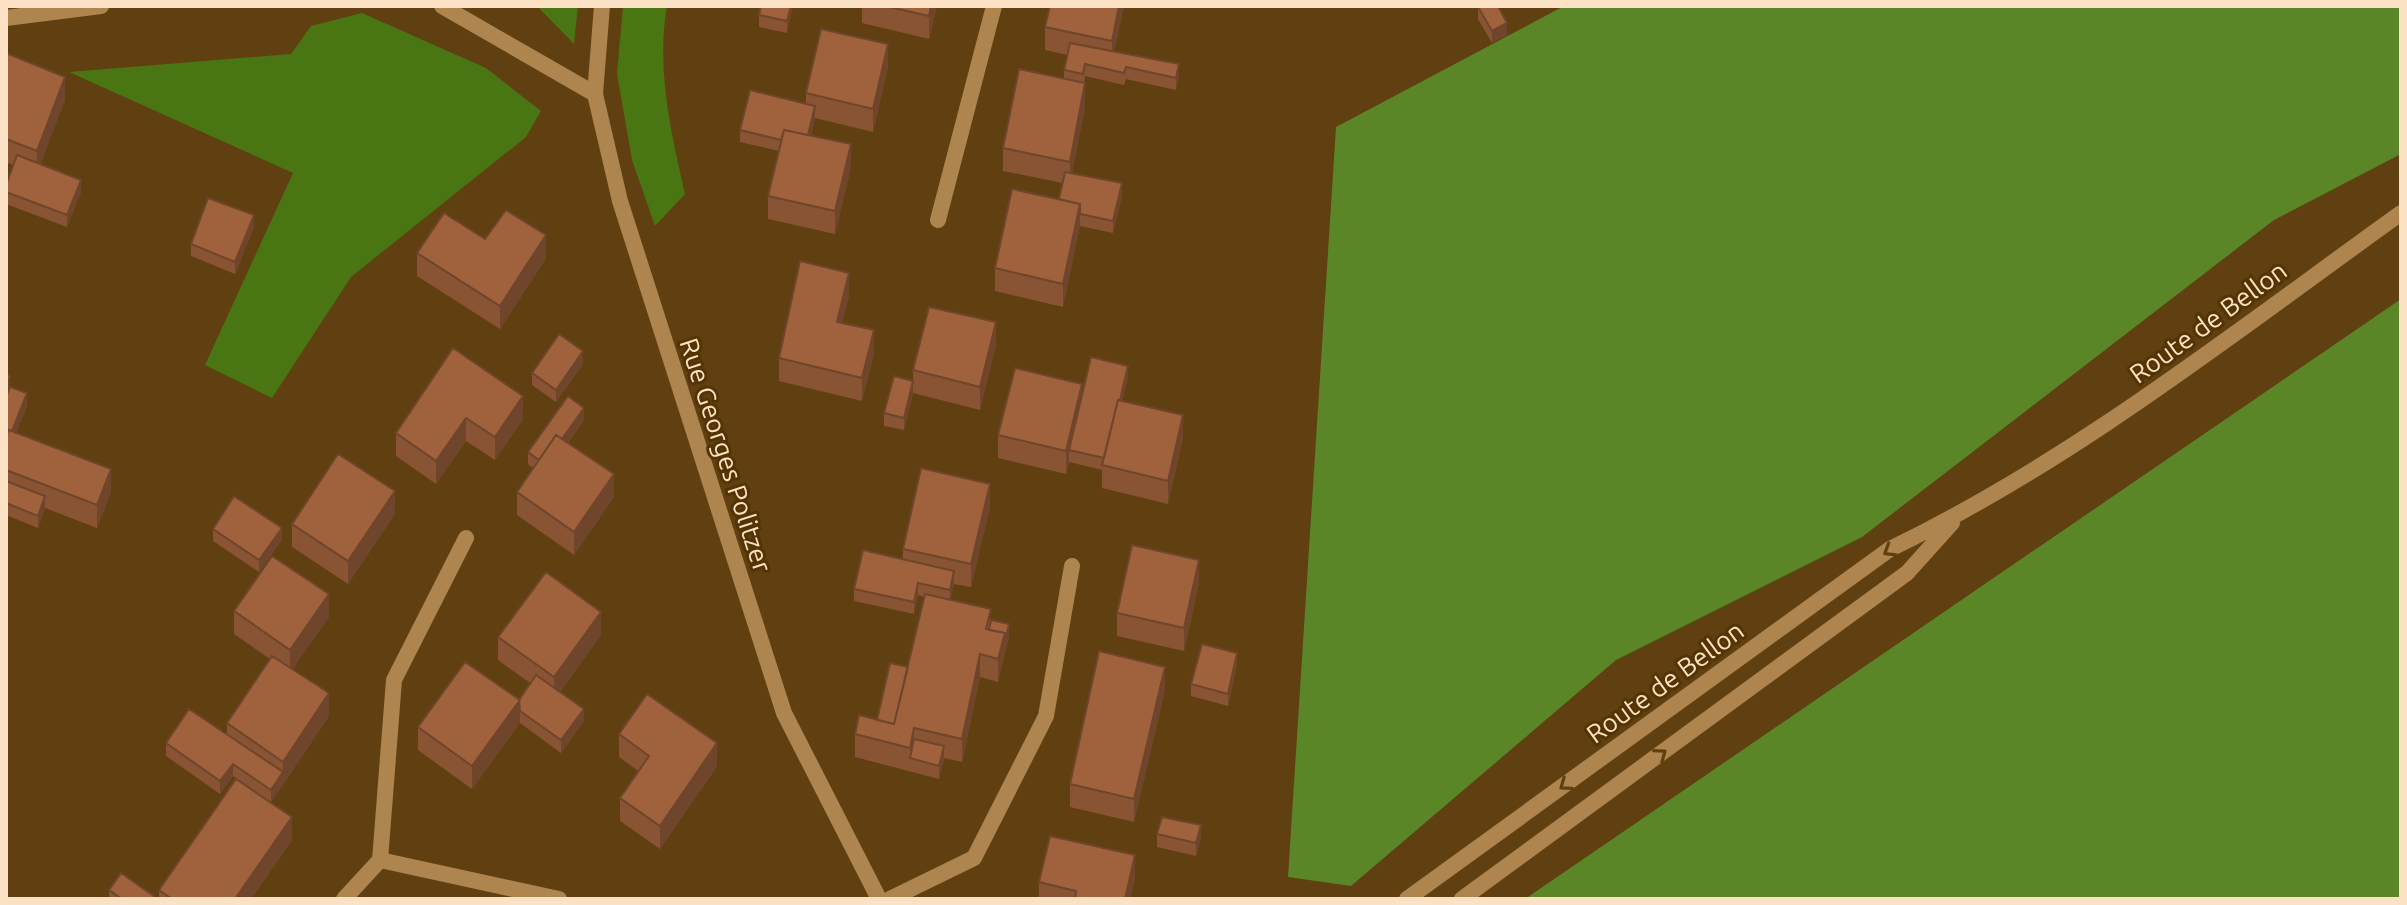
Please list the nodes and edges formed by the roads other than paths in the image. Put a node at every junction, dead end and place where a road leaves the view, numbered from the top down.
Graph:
1 (101, 6) edge
2 (442, 6) edge
3 (602, 6) edge
4 (994, 6) edge
5 (6, 18) edge
6 (595, 94) junction
7 (2401, 213) edge
8 (938, 220) dead end
9 (1958, 516) junction
10 (466, 538) dead end
11 (1072, 566) dead end
12 (380, 860) junction
13 (344, 899) edge
14 (559, 899) edge
15 (879, 899) edge
16 (890, 899) edge
17 (1407, 899) edge
18 (1462, 899) edge

1 - 5 street
2 - 6 street
3 - 6 street, Rue Georges Politzer
4 - 8 street
6 - 15 street, Rue Georges Politzer
7 - 9 street, Route de Bellon
9 -> 17 street, Route de Bellon
18 -> 9 street, Route de Bellon
10 - 12 street
11 - 16 street
12 - 13 street
12 - 14 street

